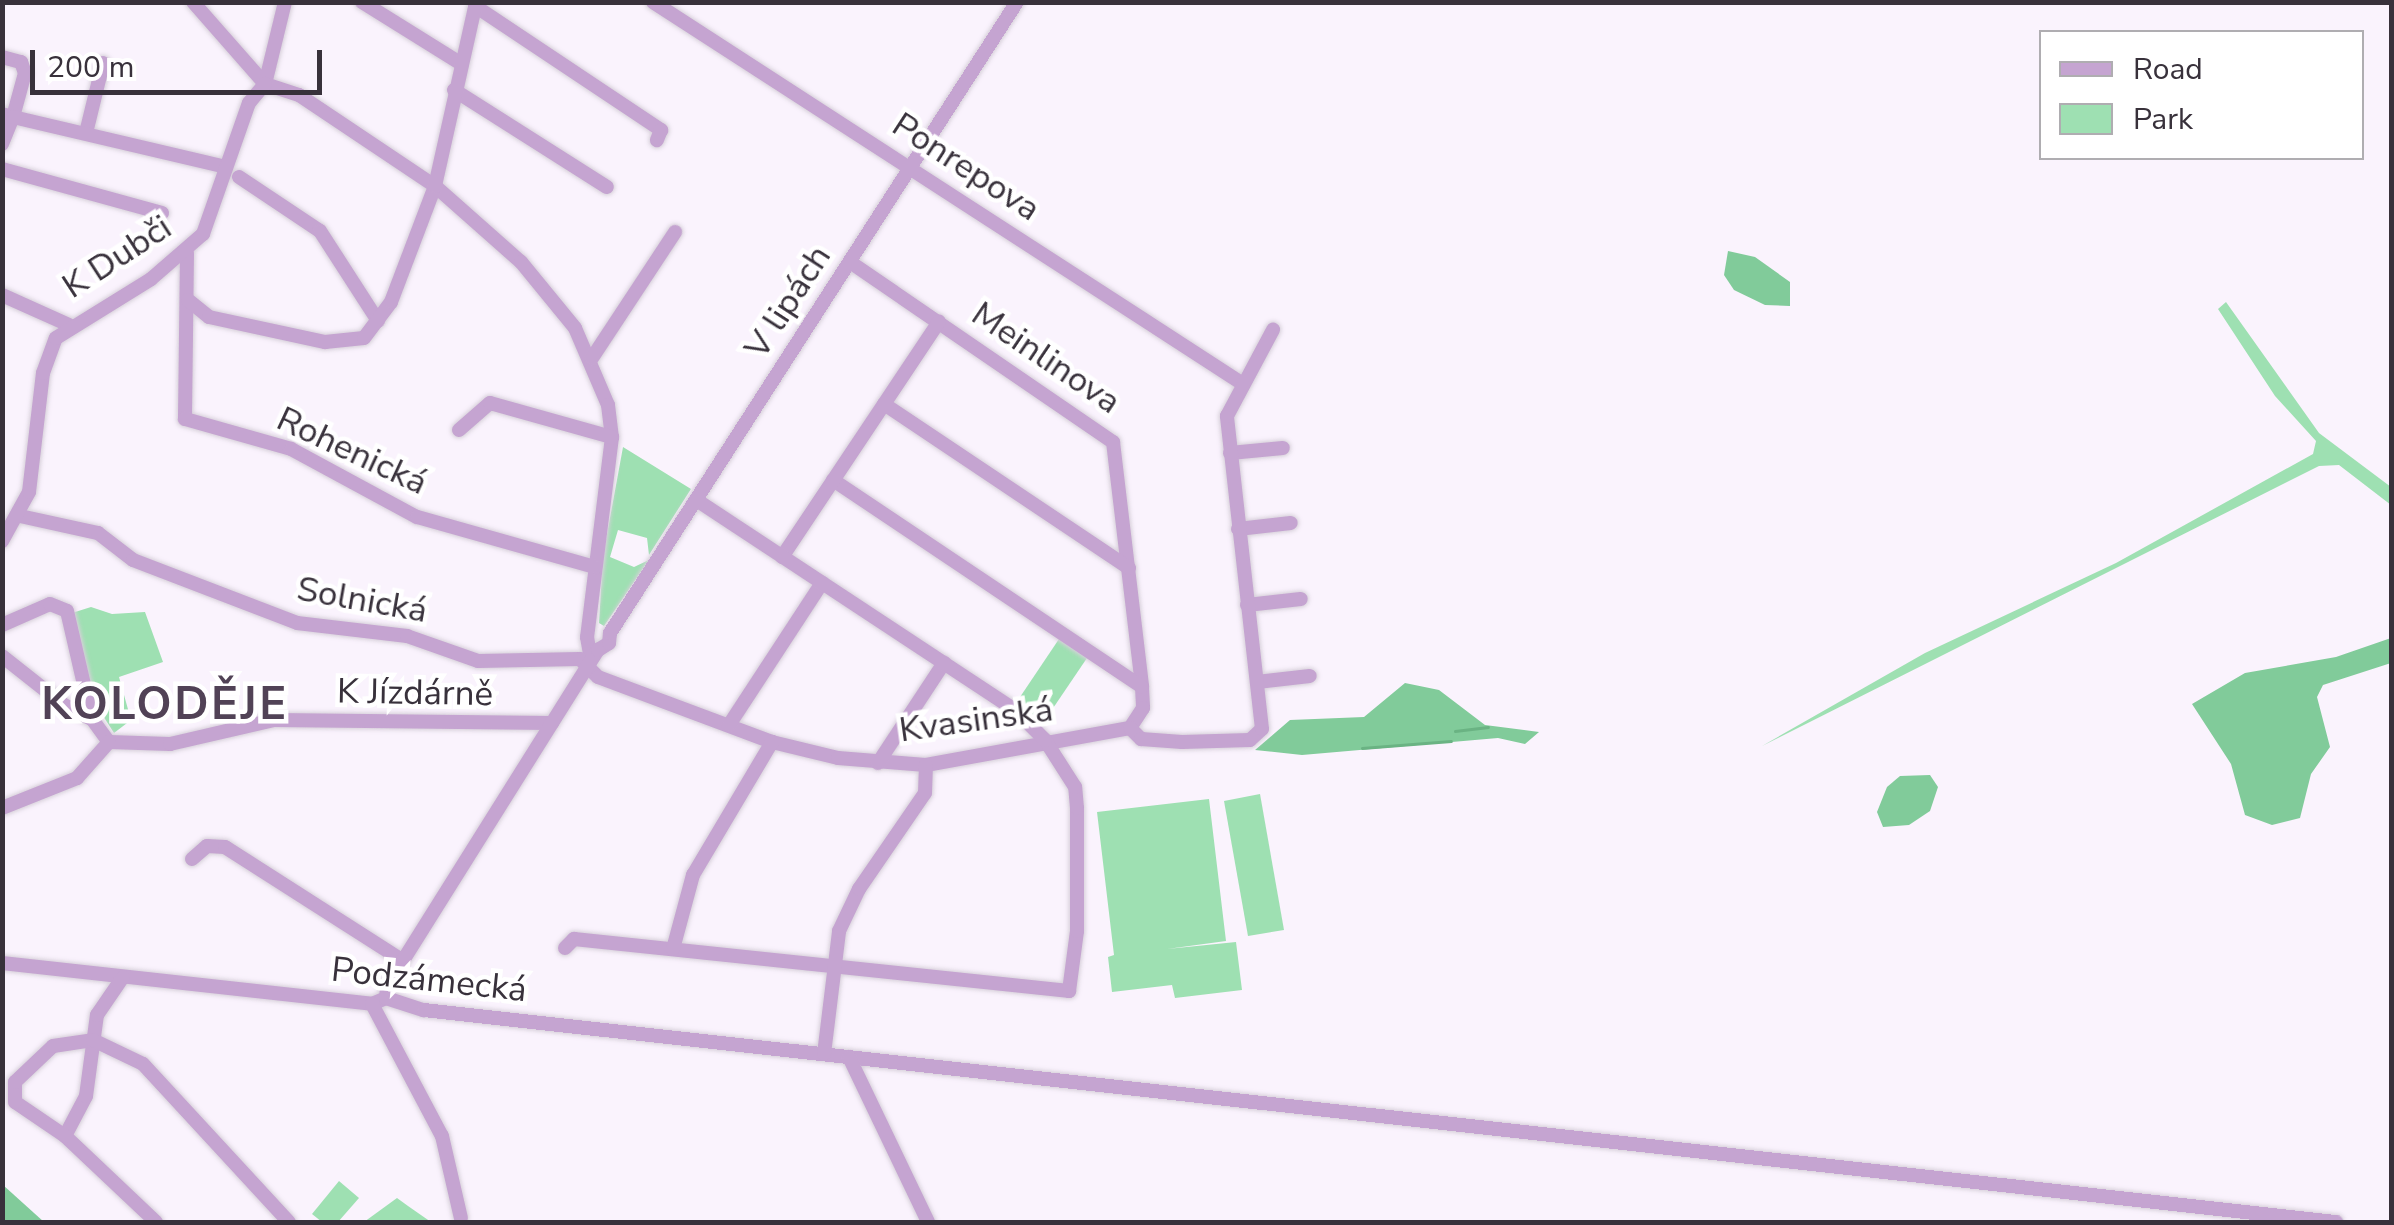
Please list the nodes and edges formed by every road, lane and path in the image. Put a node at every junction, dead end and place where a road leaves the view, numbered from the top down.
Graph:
1 (193, 2) edge
2 (285, 2) edge
3 (362, 2) edge
4 (653, 2) edge
5 (1017, 2) edge
6 (476, 4) edge
7 (2, 57) edge
8 (460, 62) junction
9 (103, 63) dead end
10 (265, 84) junction
11 (454, 90) junction
12 (8, 116) edge
13 (86, 133) junction
14 (657, 140) dead end
15 (2, 144) edge
16 (226, 166) junction
17 (912, 167) junction
18 (2, 169) edge
19 (240, 177) dead end
20 (435, 186) junction
21 (607, 187) dead end
22 (162, 212) dead end
23 (674, 232) dead end
24 (187, 253) junction
25 (850, 262) junction
26 (2, 295) edge
27 (188, 300) junction
28 (378, 321) junction
29 (939, 322) junction
30 (69, 325) junction
31 (1273, 330) dead end
32 (592, 358) junction
33 (1243, 384) junction
34 (884, 404) junction
35 (459, 430) dead end
36 (612, 437) junction
37 (1283, 448) dead end
38 (1230, 454) junction
39 (833, 480) junction
40 (696, 500) junction
41 (20, 516) junction
42 (1291, 524) dead end
43 (1238, 529) junction
44 (2, 541) edge
45 (782, 557) junction
46 (595, 567) junction
47 (1128, 568) junction
48 (822, 583) junction
49 (1301, 598) dead end
50 (1247, 605) junction
51 (2, 625) edge
52 (592, 628) junction
53 (610, 633) junction
54 (2, 656) edge
55 (592, 657) junction
56 (944, 663) junction
57 (1310, 676) dead end
58 (1257, 682) junction
59 (1142, 687) junction
60 (92, 718) junction
61 (552, 723) junction
62 (729, 724) junction
63 (1130, 728) junction
64 (1045, 740) junction
65 (109, 742) junction
66 (772, 742) junction
67 (878, 763) junction
68 (926, 765) junction
69 (2, 808) edge
70 (192, 859) dead end
71 (566, 948) dead end
72 (673, 949) junction
73 (403, 961) junction
74 (2, 964) edge
75 (834, 966) junction
76 (123, 976) junction
77 (379, 1001) junction
78 (93, 1040) junction
79 (824, 1054) junction
80 (849, 1057) junction
81 (64, 1136) junction
82 (461, 1218) dead end
83 (156, 1222) edge
84 (289, 1222) edge
85 (928, 1222) edge
86 (2336, 1222) edge

1 - 10 street
2 - 10 street, K Dubči
3 - 8 street
4 - 17 street, Ponrepova
5 - 17 street, V lipách
6 - 8 street
6 - 14 street
7 - 12 street
8 - 11 street
9 - 13 street
10 - 16 street, K Dubči
10 - 20 street
11 - 20 street
11 - 21 street
12 - 13 street
12 - 15 street
13 - 16 street
16 - 24 street, K Dubči
17 - 25 street, V lipách
17 - 33 street, Ponrepova
18 - 22 street
19 - 28 street
20 - 28 street
20 - 32 street
23 - 32 street
24 - 27 street, Rohenická
24 - 30 street, K Dubči
25 - 29 street, Meinlinova
25 - 40 street, V lipách
26 - 30 street
27 - 28 street
27 - 46 street, Rohenická
29 - 34 street
29 - 47 street, Meinlinova
30 - 41 street, K Dubči
31 - 33 street
32 - 36 street
33 - 38 street
34 - 39 street
34 - 47 street
35 - 36 street
36 - 46 street
37 - 38 street
38 - 43 street
39 - 45 street
39 - 59 street
40 - 45 street
40 - 53 street, V lipách
41 - 44 street, K Dubči
41 - 55 street, Solnická
42 - 43 street
43 - 50 street
45 - 48 street
46 - 52 street
47 - 59 street, Meinlinova
48 - 56 street
48 - 62 street
49 - 50 street
50 - 58 street
51 - 60 street
52 - 53 street
52 - 55 street
53 - 55 street, V lipách
54 - 60 street
55 - 61 street
55 - 62 street, Kvasinská
56 - 64 street
56 - 67 street
57 - 58 street
58 - 63 street, Kvasinská
59 - 63 street, Meinlinova
60 - 65 street
61 - 65 street, K Jízdárně
61 - 73 street
62 - 66 street, Kvasinská
63 - 64 street, Kvasinská
64 - 68 street, Kvasinská
64 - 75 street
65 - 69 street
66 - 67 street, Kvasinská
66 - 72 street
67 - 68 street, Kvasinská
68 - 75 street
70 - 73 street
71 - 72 street
72 - 75 street
73 - 77 street
74 - 76 street, Podzámecká
75 - 79 street
76 - 77 street, Podzámecká
76 - 78 street
77 - 79 street, Podzámecká
77 - 82 street
78 - 81 street
78 - 81 street
78 - 84 street
79 - 80 street, Podzámecká
80 - 85 street
80 - 86 street, Podzámecká
81 - 83 street

